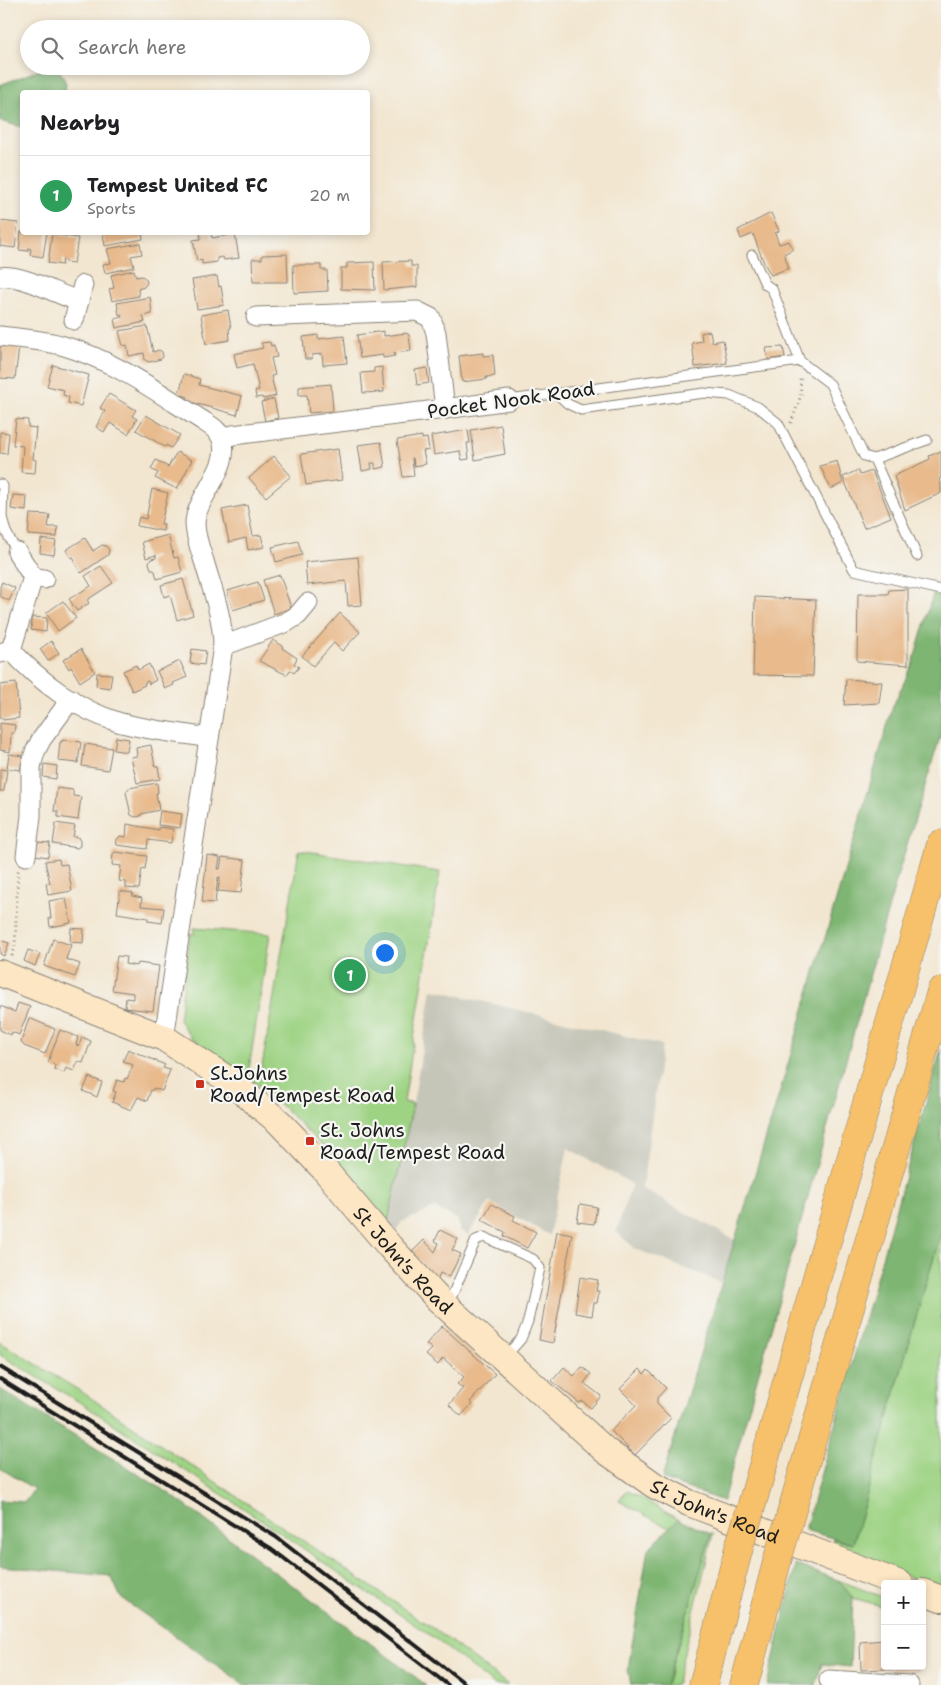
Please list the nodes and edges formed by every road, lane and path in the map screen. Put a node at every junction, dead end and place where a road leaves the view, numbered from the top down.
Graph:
1 (752, 255) dead end
2 (0, 277) edge
3 (256, 317) dead end
4 (74, 320) dead end
5 (0, 336) edge
6 (800, 361) junction
7 (556, 393) junction
8 (508, 400) joint
9 (445, 409) junction
10 (785, 437) junction
11 (222, 438) junction
12 (927, 440) dead end
13 (874, 459) junction
14 (0, 484) edge
15 (17, 552) joint
16 (917, 556) dead end
17 (941, 590) edge
18 (308, 603) dead end
19 (223, 646) junction
20 (6, 652) edge
21 (71, 699) junction
22 (209, 738) junction
23 (941, 844) edge
24 (26, 856) joint
25 (3, 974) edge
26 (941, 991) edge
27 (164, 1038) junction
28 (447, 1307) junction
29 (503, 1359) junction
30 (889, 1580) edge
31 (926, 1593) edge
32 (941, 1599) edge
33 (829, 1680) dead end
34 (704, 1685) edge
35 (744, 1685) edge
36 (906, 1685) edge

1 - 6 lane
2 - 4 street
3 - 9 street
5 - 11 street
6 - 7 lane, Pocket Nook Road
6 - 10 path
6 - 13 lane
7 - 8 lane, Pocket Nook Road
7 - 10 lane
8 - 9 street, Pocket Nook Road
9 - 11 street, Pocket Nook Road
10 - 17 lane
11 - 19 street
12 - 13 lane
13 - 16 lane
14 - 15 lane
15 - 20 street
18 - 19 street
19 - 22 street
20 - 21 street
21 - 22 street
21 - 24 street
22 - 27 street
23 - 34 highway, bridge
24 - 25 path
25 - 27 street, St John's Road
26 - 35 highway, bridge
27 - 28 street, St John's Road
28 - 29 street, St John's Road
28 - 29 lane
29 - 30 street, St John's Road
31 - 32 street
33 - 36 street

